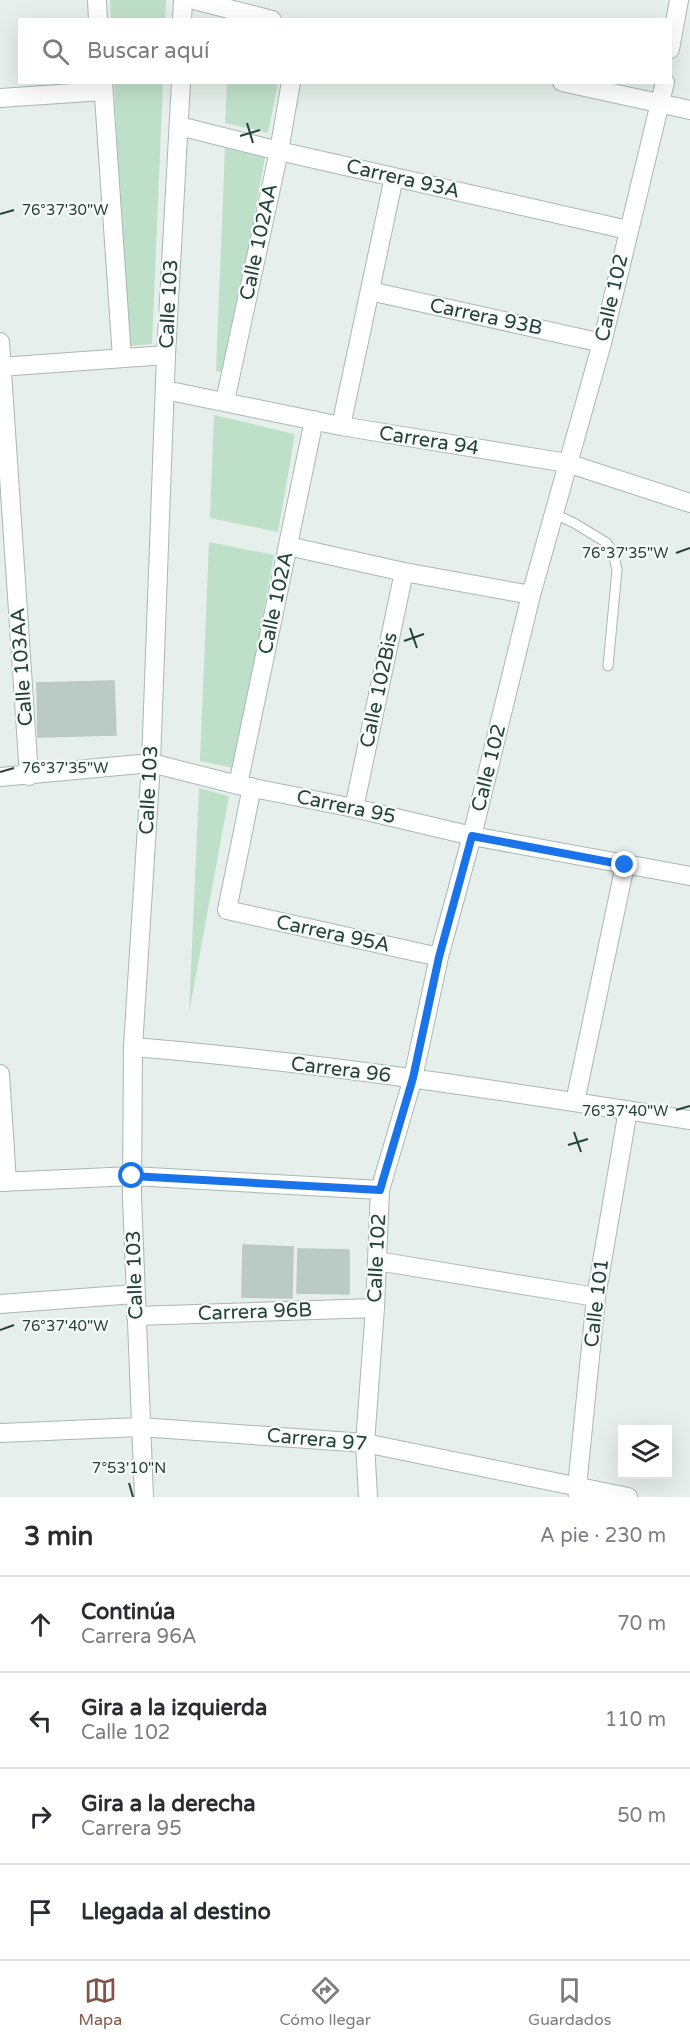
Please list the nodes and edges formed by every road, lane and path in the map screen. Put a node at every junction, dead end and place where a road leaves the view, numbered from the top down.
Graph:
1 (97, 0) edge
2 (183, 0) edge
3 (194, 0) edge
4 (679, 0) edge
5 (242, 6) edge
6 (98, 18) edge
7 (182, 18) edge
8 (268, 18) edge
9 (672, 38) edge
10 (181, 84) edge
11 (291, 84) edge
12 (571, 84) edge
13 (664, 84) edge
14 (103, 87) edge
15 (0, 98) edge
16 (661, 104) junction
17 (690, 110) edge
18 (179, 126) junction
19 (279, 151) junction
20 (394, 177) junction
21 (628, 230) junction
22 (370, 291) junction
23 (0, 342) edge
24 (602, 343) junction
25 (166, 355) junction
26 (122, 358) junction
27 (1, 367) edge
28 (165, 390) junction
29 (225, 401) junction
30 (314, 420) junction
31 (341, 426) junction
32 (567, 463) junction
33 (690, 503) edge
34 (555, 514) junction
35 (288, 546) junction
36 (404, 572) junction
37 (531, 595) junction
38 (608, 666) dead end
39 (151, 763) junction
40 (29, 776) junction
41 (0, 777) edge
42 (245, 786) junction
43 (354, 808) junction
44 (472, 836) junction
45 (625, 865) junction
46 (690, 876) edge
47 (227, 910) joint
48 (439, 957) junction
49 (133, 1047) junction
50 (0, 1074) edge
51 (413, 1078) junction
52 (575, 1102) junction
53 (628, 1110) junction
54 (690, 1120) edge
55 (132, 1176) junction
56 (3, 1182) edge
57 (380, 1190) junction
58 (377, 1261) junction
59 (135, 1294) junction
60 (596, 1297) junction
61 (0, 1304) edge
62 (375, 1308) junction
63 (136, 1316) junction
64 (140, 1427) junction
65 (0, 1433) edge
66 (365, 1443) junction
67 (577, 1492) edge
68 (144, 1497) edge
69 (368, 1497) edge
70 (628, 1497) edge

1 - 6 street
2 - 7 street
3 - 5 street
4 - 9 street
5 - 8 street
10 - 18 street, Calle 103
11 - 19 street, Calle 102AA
12 - 16 street
13 - 16 street, Calle 102
14 - 15 street
14 - 26 street
16 - 17 street
16 - 21 street, Calle 102
18 - 19 street, Carrera 93A
18 - 25 street, Calle 103
19 - 20 street, Carrera 93A
19 - 29 street, Calle 102AA
20 - 21 street, Carrera 93A
20 - 22 street
21 - 24 street, Calle 102
22 - 24 street, Carrera 93B
22 - 31 street
23 - 27 street, Calle 103AA
24 - 32 street, Calle 102
25 - 26 street
25 - 28 street, Calle 103
26 - 27 street
27 - 40 street, Calle 103AA
28 - 29 street, Carrera 94
28 - 39 street, Calle 103
29 - 30 street, Carrera 94
30 - 31 street, Carrera 94
30 - 35 street, Calle 102A
31 - 32 street, Carrera 94
32 - 33 street, Carrera 94
32 - 34 street, Calle 102
34 - 37 street, Calle 102
34 - 38 lane
35 - 36 street
35 - 42 street, Calle 102A
36 - 37 street
36 - 43 street, Calle 102Bis
37 - 44 street, Calle 102
39 - 40 street, Carrera 95
39 - 42 street, Carrera 95
39 - 49 street, Calle 103
40 - 41 street, Carrera 95
42 - 43 street, Carrera 95
42 - 47 street, Calle 102A
43 - 44 street, Carrera 95
44 - 45 street, Carrera 95
44 - 48 street, Calle 102
45 - 46 street, Carrera 95
45 - 52 street
47 - 48 street, Carrera 95A
48 - 51 street, Calle 102
49 - 51 street, Carrera 96
49 - 55 street, Calle 103
50 - 56 street
51 - 52 street, Carrera 96
51 - 57 street, Calle 102
52 - 53 street, Carrera 96
53 - 54 street, Carrera 96
53 - 60 street, Calle 101
55 - 56 street
55 - 57 street
55 - 59 street, Calle 103
57 - 58 street, Calle 102
58 - 60 street
58 - 62 street, Calle 102
59 - 61 street
59 - 63 street, Calle 103
60 - 67 street, Calle 101
62 - 63 street, Carrera 96B
62 - 66 street, Calle 102
63 - 64 street, Calle 103
64 - 65 street, Carrera 97
64 - 66 street, Carrera 97
64 - 68 street, Calle 103
66 - 67 street, Carrera 97
66 - 69 street, Calle 102
67 - 70 street, Carrera 97

